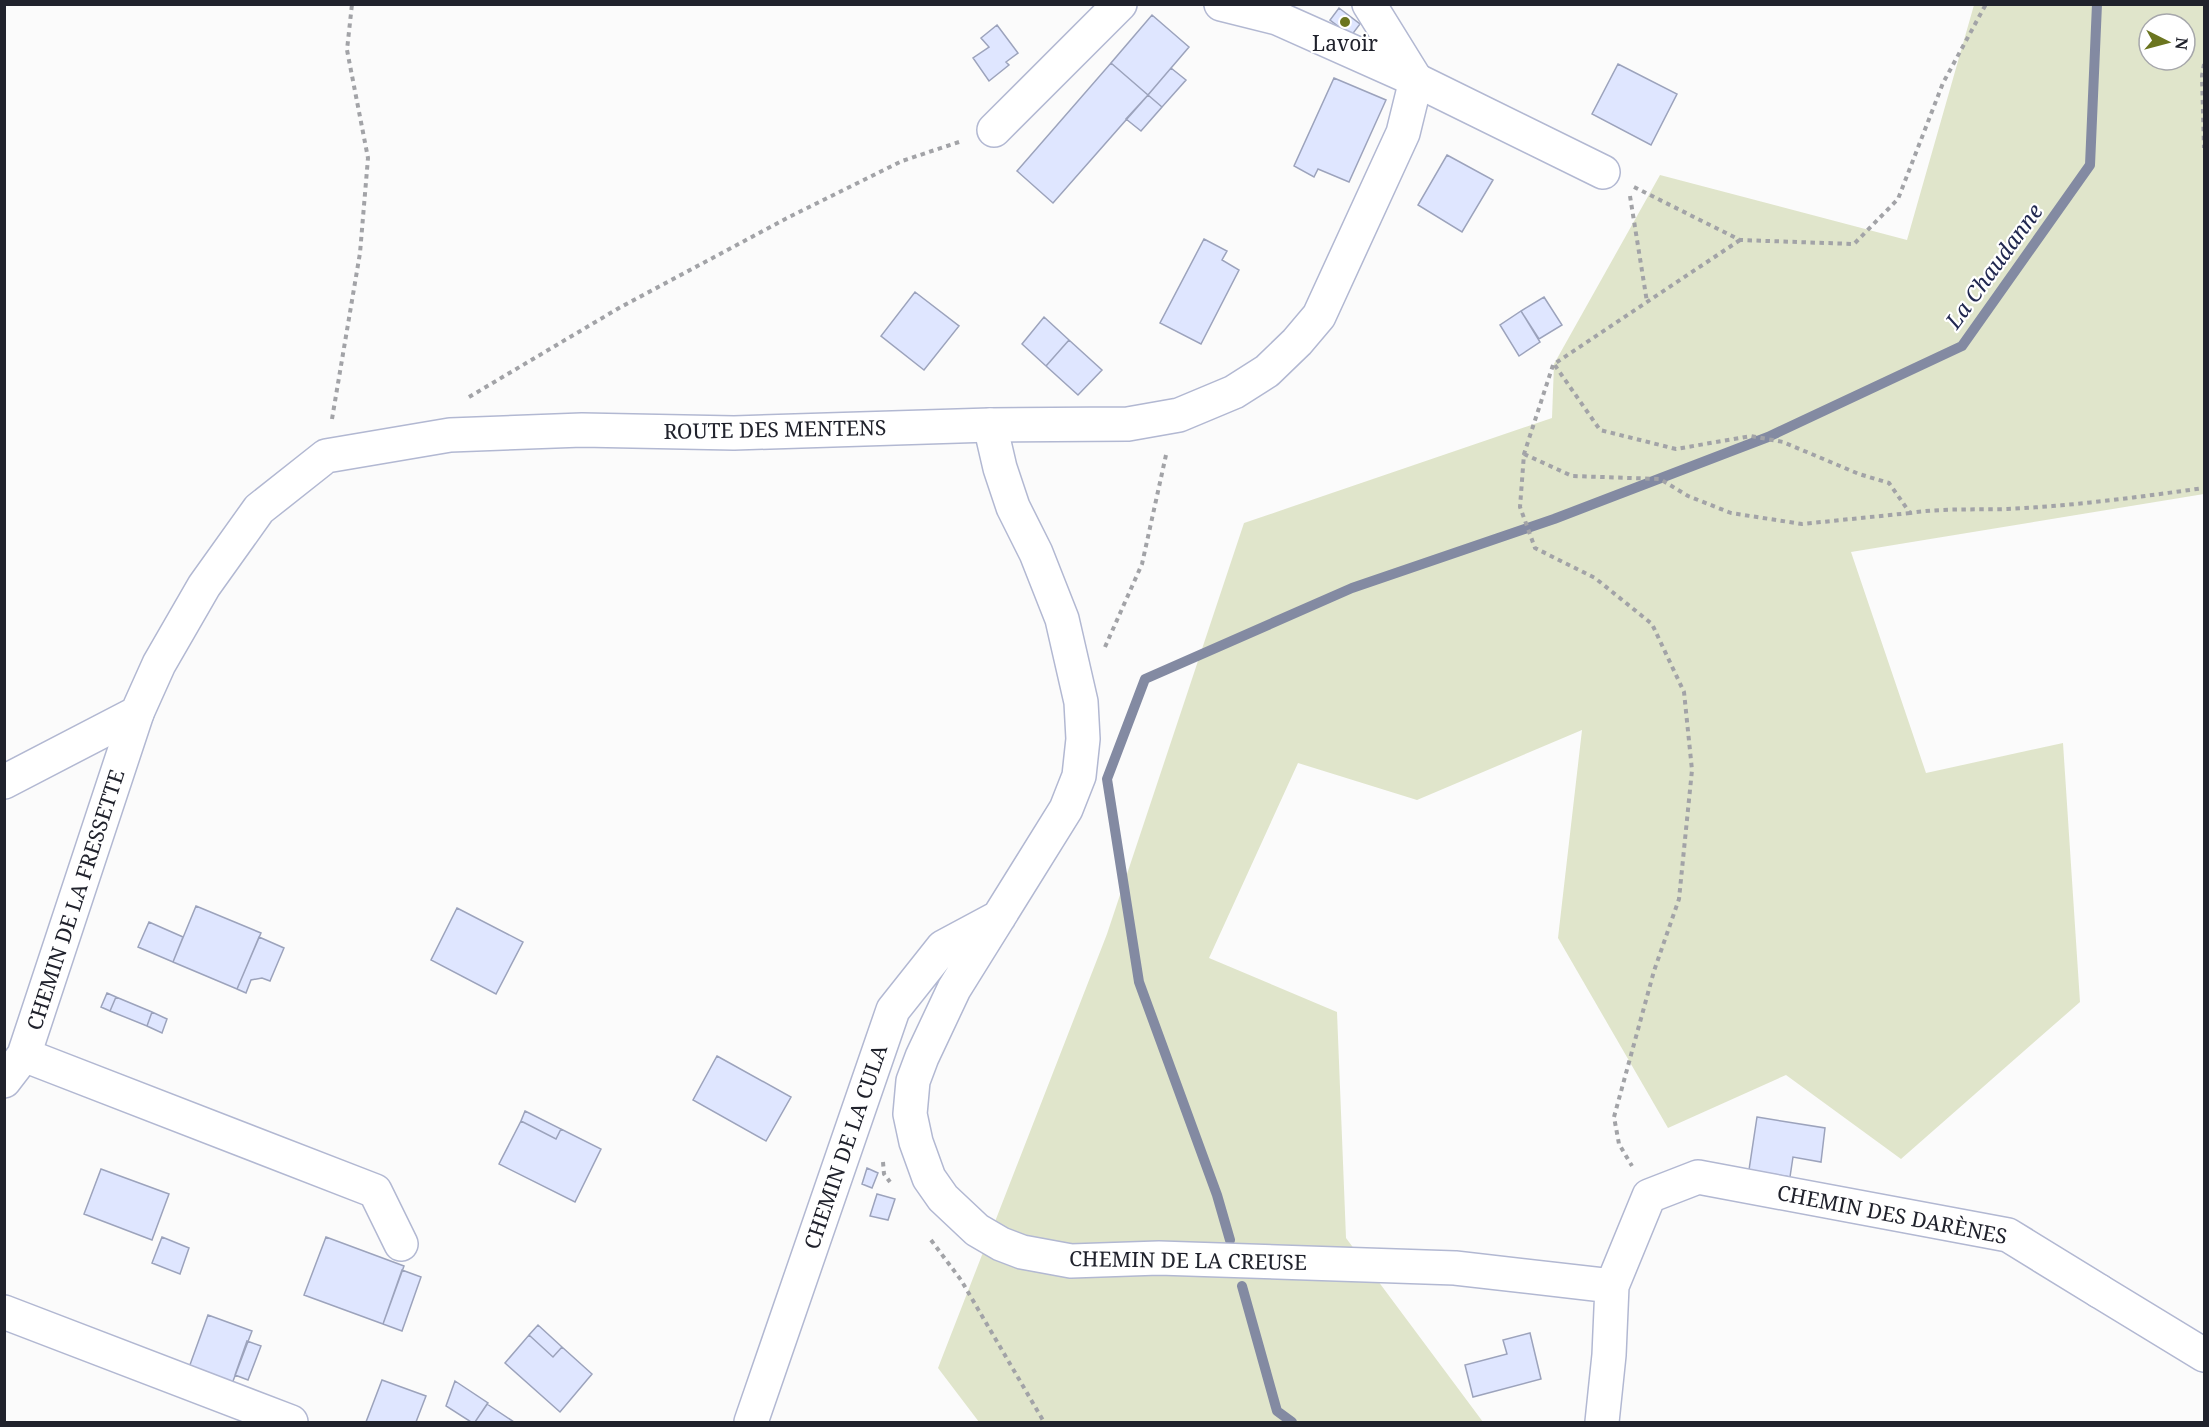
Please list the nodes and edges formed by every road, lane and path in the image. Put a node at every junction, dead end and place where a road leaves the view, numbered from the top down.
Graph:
1 (352, 4) edge
2 (1120, 4) edge
3 (1221, 4) edge
4 (1369, 4) edge
5 (1986, 4) edge
6 (2205, 64) edge
7 (1416, 80) junction
8 (994, 130) joint
9 (2205, 148) edge
10 (1616, 178) junction
11 (1740, 240) junction
12 (1647, 302) junction
13 (1554, 364) junction
14 (460, 401) dead end
15 (1179, 415) junction
16 (990, 425) junction
17 (1524, 454) junction
18 (326, 456) junction
19 (2205, 488) edge
20 (1910, 513) junction
21 (1104, 649) dead end
22 (137, 713) junction
23 (4, 782) edge
24 (1000, 916) junction
25 (24, 1055) junction
26 (4, 1081) edge
27 (1649, 1196) junction
28 (402, 1244) dead end
29 (1612, 1286) junction
30 (4, 1312) edge
31 (2205, 1356) edge
32 (291, 1422) edge
33 (751, 1422) edge
34 (1602, 1422) edge

1 - 18 path
2 - 8 street
3 - 7 street
4 - 7 street
5 - 11 path
6 - 9 path
7 - 10 street
7 - 15 street, ROUTE DES MENTENS
8 - 14 path
10 - 11 path
10 - 12 path
11 - 12 path
12 - 13 path
13 - 17 path
13 - 20 path
15 - 16 street, ROUTE DES MENTENS
15 - 21 path
16 - 18 street, ROUTE DES MENTENS
16 - 24 street, CHEMIN DE LA CREUSE
17 - 20 path
17 - 27 path
18 - 22 street, ROUTE DES MENTENS
19 - 20 path
22 - 23 street
22 - 25 street, CHEMIN DE LA FRESSETTE
24 - 29 street, CHEMIN DE LA CREUSE
24 - 33 street, CHEMIN DE LA CULA
25 - 26 street, CHEMIN DE LA FRESSETTE
25 - 28 street
27 - 29 street
27 - 31 street, CHEMIN DES DARÈNES
29 - 34 street
30 - 32 street

